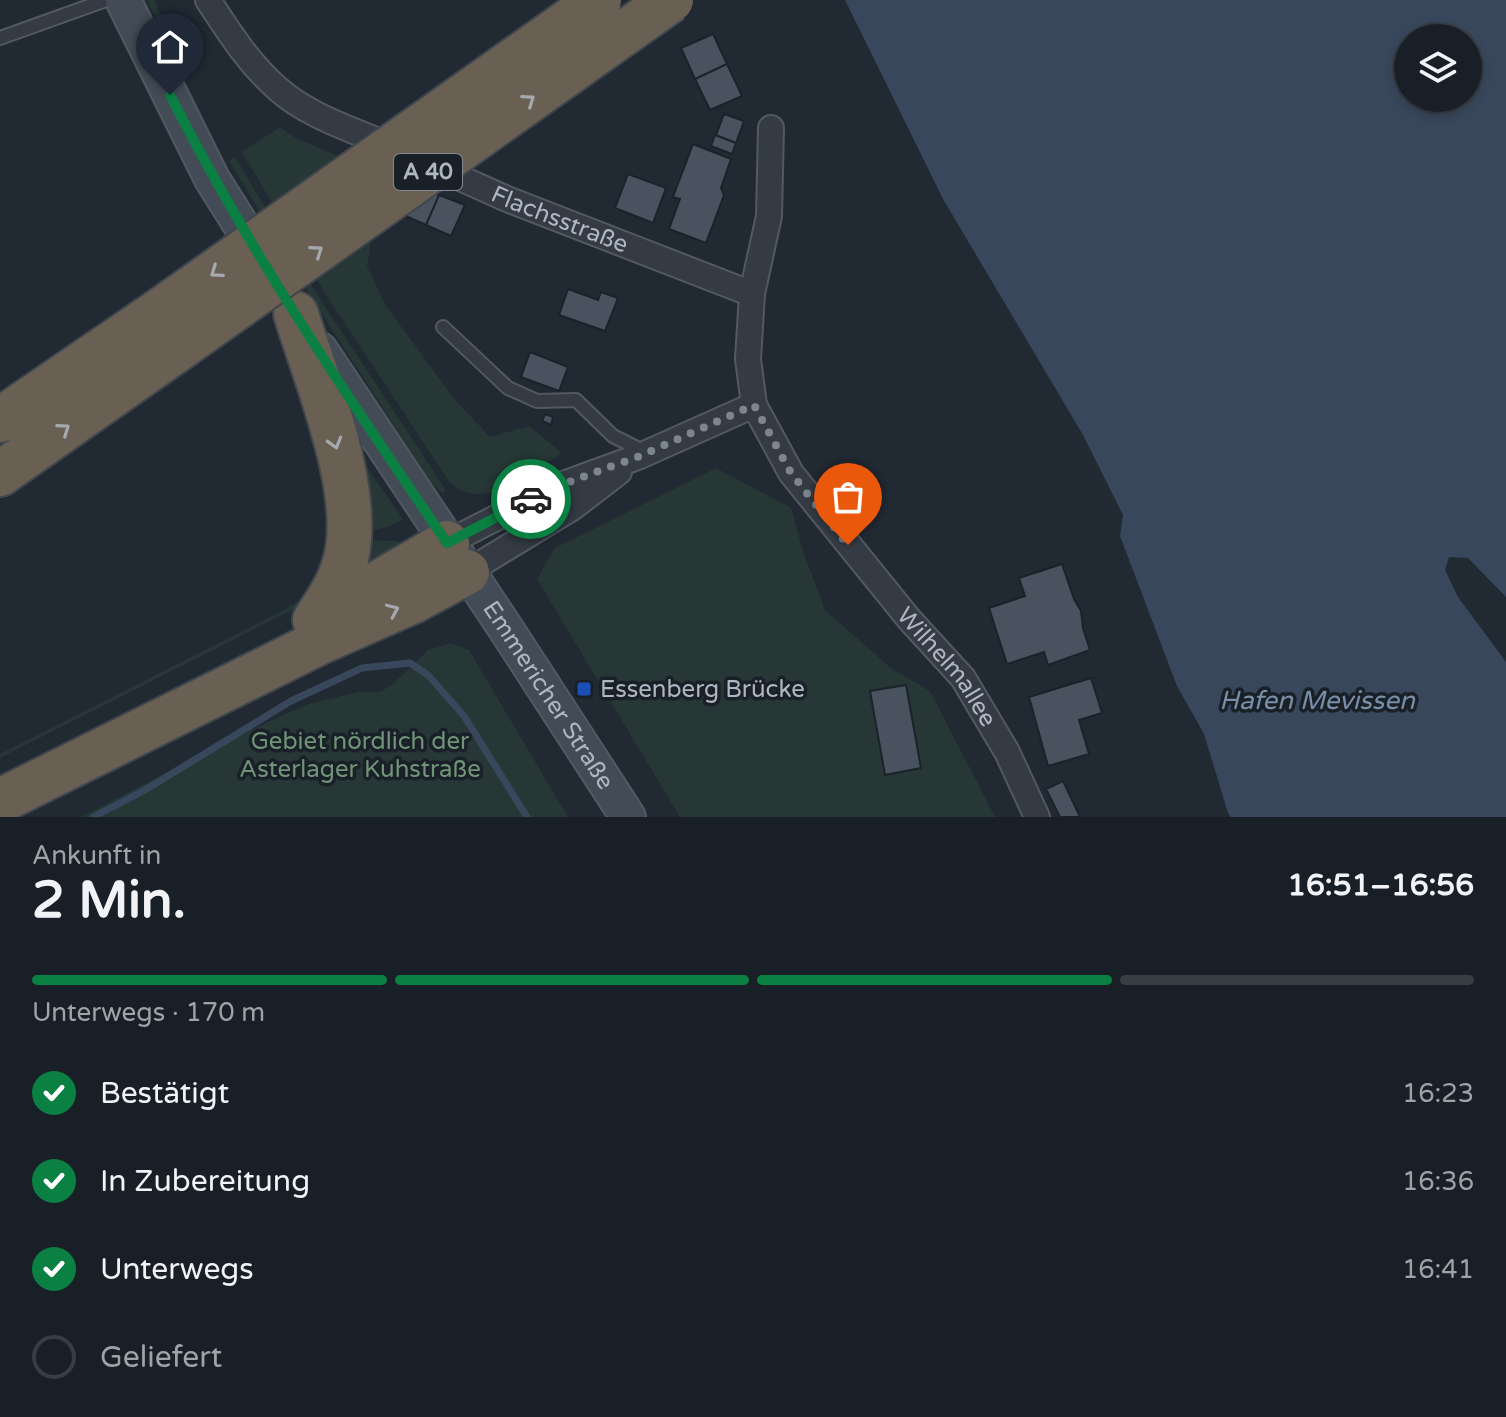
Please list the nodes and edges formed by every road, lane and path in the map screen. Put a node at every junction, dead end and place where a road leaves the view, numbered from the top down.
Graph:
1 (106, 0) edge
2 (123, 0) edge
3 (208, 0) edge
4 (599, 0) edge
5 (671, 0) edge
6 (0, 38) edge
7 (771, 128) dead end
8 (752, 294) junction
9 (296, 314) junction
10 (443, 327) dead end
11 (172, 328) junction
12 (754, 405) junction
13 (0, 420) edge
14 (640, 456) junction
15 (0, 474) edge
16 (457, 558) junction
17 (315, 620) junction
18 (0, 779) edge
19 (0, 801) edge
20 (628, 817) edge
21 (1037, 817) edge

1 - 6 lane
2 - 9 main road, Emmericher Straße
3 - 8 street, Flachsstraße
4 -> 11 highway, A 40, bridge
11 -> 5 highway, A 40, bridge
7 - 8 street, Wilhelmallee
8 - 12 street, Wilhelmallee
9 - 16 main road, Emmericher Straße
9 -> 17 highway
10 - 14 lane
11 - 13 highway, A 40
15 -> 11 highway, A 40
12 - 14 street
12 - 21 street, Wilhelmallee
14 - 16 street
14 - 16 street
16 - 17 highway
19 -> 16 highway
16 - 20 main road, Emmericher Straße
17 - 18 highway

